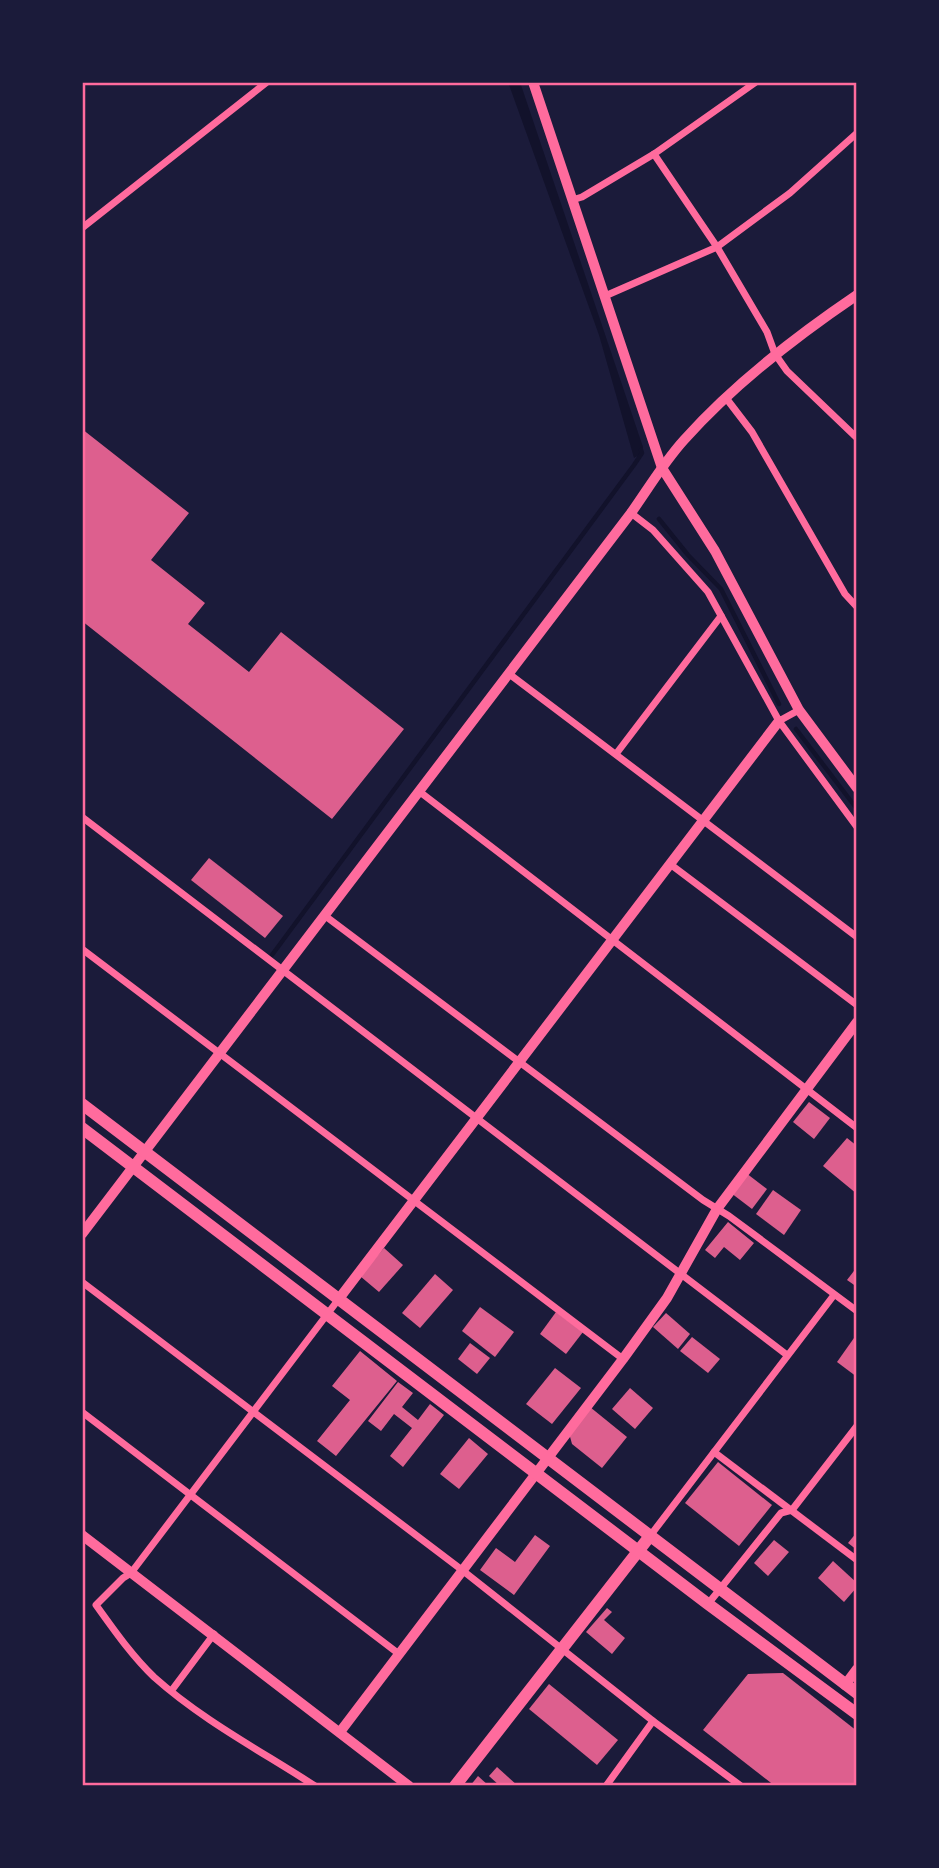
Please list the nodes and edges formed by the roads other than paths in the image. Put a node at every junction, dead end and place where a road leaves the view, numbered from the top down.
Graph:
1 (267, 82) edge
2 (533, 82) edge
3 (755, 82) edge
4 (857, 133) edge
5 (654, 154) junction
6 (572, 200) junction
7 (82, 228) edge
8 (718, 247) junction
9 (857, 295) edge
10 (605, 296) junction
11 (775, 354) junction
12 (726, 398) junction
13 (857, 438) edge
14 (662, 468) junction
15 (631, 513) junction
16 (857, 607) edge
17 (721, 616) junction
18 (509, 673) junction
19 (799, 710) junction
20 (779, 721) junction
21 (615, 754) junction
22 (855, 783) edge
23 (420, 792) junction
24 (82, 817) edge
25 (702, 821) junction
26 (857, 827) edge
27 (670, 864) junction
28 (324, 915) junction
29 (857, 937) edge
30 (611, 941) junction
31 (82, 949) edge
32 (284, 969) junction
33 (857, 1005) edge
34 (857, 1023) edge
35 (219, 1052) junction
36 (519, 1062) junction
37 (806, 1089) junction
38 (82, 1104) edge
39 (476, 1118) junction
40 (82, 1128) edge
41 (857, 1128) edge
42 (146, 1151) junction
43 (132, 1168) junction
44 (414, 1200) junction
45 (717, 1209) junction
46 (82, 1234) edge
47 (679, 1274) junction
48 (82, 1282) edge
49 (834, 1295) junction
50 (338, 1300) junction
51 (857, 1311) edge
52 (328, 1313) junction
53 (787, 1355) junction
54 (623, 1359) junction
55 (82, 1412) edge
56 (253, 1412) junction
57 (857, 1426) edge
58 (714, 1452) junction
59 (546, 1459) junction
60 (537, 1472) junction
61 (190, 1495) junction
62 (792, 1510) junction
63 (82, 1535) edge
64 (650, 1536) junction
65 (638, 1550) junction
66 (857, 1560) edge
67 (462, 1570) junction
68 (131, 1573) junction
69 (720, 1590) junction
70 (708, 1604) junction
71 (214, 1634) junction
72 (561, 1648) junction
73 (399, 1654) junction
74 (857, 1669) edge
75 (845, 1685) junction
76 (172, 1690) junction
77 (857, 1693) edge
78 (836, 1698) junction
79 (857, 1714) edge
80 (653, 1721) junction
81 (340, 1732) junction
82 (315, 1786) edge
83 (409, 1786) edge
84 (455, 1786) edge
85 (606, 1786) edge
86 (741, 1786) edge

1 - 7 street
2 - 6 street
3 - 5 street
4 - 8 street
5 - 6 street
5 - 8 street
6 - 10 street
8 - 10 street
8 - 11 street
9 - 11 street
10 - 14 street
11 - 12 street
11 - 13 street
12 - 14 street
12 - 16 street
14 - 15 street
14 - 19 street
15 - 17 street
15 - 18 street
17 - 20 street
17 - 21 street
18 - 21 street
18 - 23 street
19 - 20 street
19 - 22 street
20 - 25 street
20 - 26 street
21 - 25 street
23 - 28 street
23 - 30 street
24 - 32 street
25 - 27 street
25 - 29 street
27 - 30 street
27 - 33 street
28 - 32 street
28 - 36 street
30 - 36 street
30 - 37 street
31 - 35 street
32 - 35 street
32 - 39 street
34 - 37 street
35 - 42 street
35 - 44 street
36 - 39 street
36 - 45 street
37 - 41 street
37 - 45 street
38 - 42 main road
39 - 44 street
39 - 47 street
40 - 43 main road
42 - 43 street
42 - 50 main road
43 - 46 street
43 - 52 main road
44 - 50 street
44 - 54 street
45 - 47 street
45 - 49 street
47 - 53 street
47 - 54 street
48 - 56 street
49 - 51 street
49 - 53 street
50 - 52 street
50 - 59 main road
52 - 56 street
52 - 60 main road
53 - 58 street
54 - 59 street
55 - 61 street
56 - 61 street
56 - 67 street
57 - 62 street
58 - 62 street
58 - 64 street
59 - 60 street
59 - 64 main road
60 - 65 main road
60 - 67 street
61 - 68 street
61 - 73 street
62 - 66 street
62 - 69 street
63 - 68 street
64 - 65 main road
64 - 69 main road
65 - 70 main road
65 - 72 main road
67 - 72 street
67 - 73 street
68 - 71 street
68 - 76 street
69 - 70 street
69 - 75 main road
70 - 78 main road
71 - 76 street
71 - 81 street
72 - 80 street
72 - 84 main road
73 - 81 street
74 - 75 street
75 - 77 main road
75 - 78 street
76 - 82 street
78 - 79 main road
80 - 85 street
80 - 86 street
81 - 83 street

